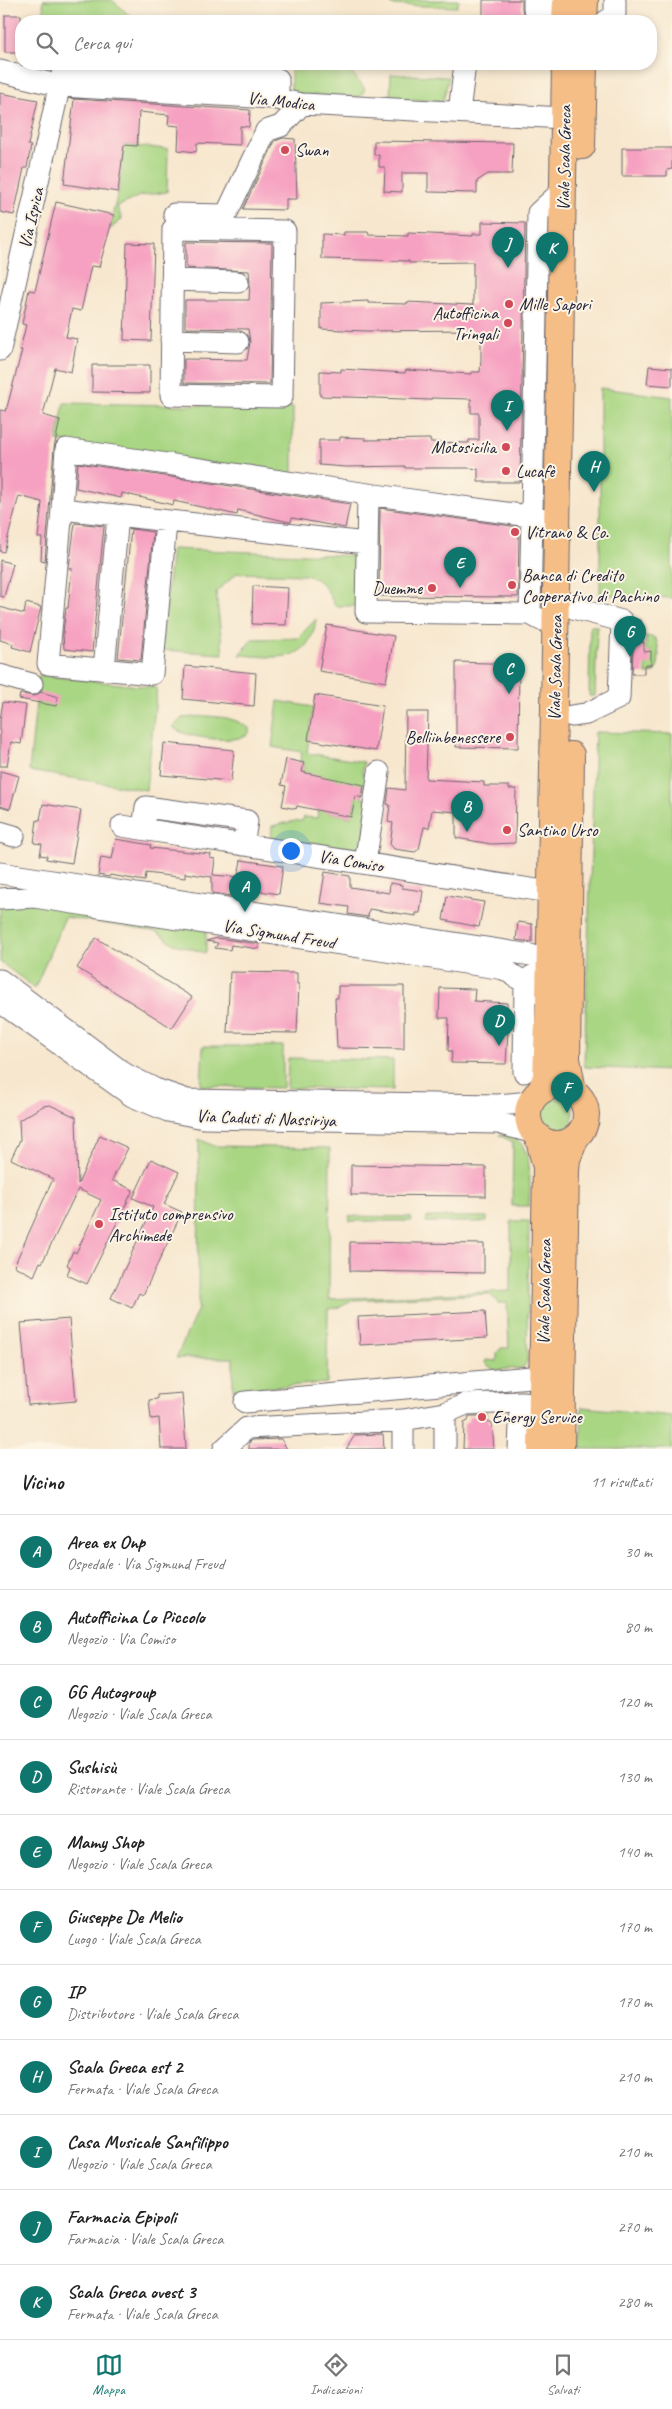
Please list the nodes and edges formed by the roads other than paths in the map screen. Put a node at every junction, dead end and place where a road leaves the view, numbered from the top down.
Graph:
1 (615, 0) edge
2 (534, 10) edge
3 (573, 10) edge
4 (615, 15) edge
5 (464, 70) edge
6 (565, 70) edge
7 (584, 70) edge
8 (0, 71) edge
9 (60, 86) junction
10 (302, 104) junction
11 (459, 112) junction
12 (564, 118) junction
13 (563, 190) junction
14 (174, 214) dead end
15 (226, 222) junction
16 (172, 280) junction
17 (238, 282) dead end
18 (171, 340) junction
19 (238, 342) dead end
20 (0, 350) edge
21 (536, 352) junction
22 (561, 352) junction
23 (368, 494) junction
24 (545, 507) junction
25 (62, 509) junction
26 (118, 516) junction
27 (166, 522) junction
28 (366, 543) junction
29 (530, 614) junction
30 (565, 614) junction
31 (104, 669) junction
32 (0, 675) edge
33 (32, 684) dead end
34 (572, 716) junction
35 (379, 772) dead end
36 (122, 826) dead end
37 (365, 863) junction
38 (0, 873) edge
39 (550, 892) junction
40 (0, 900) edge
41 (550, 962) junction
42 (0, 980) edge
43 (525, 981) junction
44 (549, 999) junction
45 (0, 1002) edge
46 (532, 1089) junction
47 (573, 1091) junction
48 (536, 1135) junction
49 (576, 1137) junction
50 (543, 1376) junction
51 (245, 1402) dead end
52 (532, 1403) junction
53 (445, 1413) junction
54 (403, 1420) junction
55 (224, 1449) edge
56 (403, 1449) edge
57 (445, 1449) edge
58 (519, 1449) edge
59 (541, 1449) edge
60 (561, 1449) edge

1 - 4 street
2 - 3 street
5 - 11 street
6 - 12 main road, Viale Scala Greca
7 - 30 main road, Viale Scala Greca
8 - 9 street, Via Modica
9 - 10 street, Via Modica
9 - 20 street, Via Ispica
10 - 11 street, Via Modica
10 - 15 street
11 - 12 street, Via Modica
12 - 13 main road, Viale Scala Greca
13 - 21 street
13 - 22 main road, Viale Scala Greca
14 - 15 street
15 - 16 street
15 - 18 street
16 - 17 street
16 - 18 street
18 - 19 street
21 - 22 street
21 - 24 street
22 - 24 main road, Viale Scala Greca
23 - 24 street
23 - 25 street
23 - 28 street
24 - 29 street
24 - 30 main road, Viale Scala Greca
25 - 26 street
25 - 31 street
26 - 27 street
26 - 31 street
27 - 28 street
27 - 31 street
28 - 29 street
29 - 30 street
30 - 34 main road, Viale Scala Greca
30 - 34 street
30 - 39 main road, Viale Scala Greca
32 - 33 street
34 - 47 main road, Viale Scala Greca
35 - 37 street
36 - 37 street, Via Comiso
37 - 39 street, Via Comiso
38 - 41 street
39 - 41 main road, Viale Scala Greca
40 - 43 street, Via Sigmund Freud
41 - 43 street
41 - 44 main road, Viale Scala Greca
42 - 46 street, Via Caduti di Nassiriya
43 - 44 street, Via Sigmund Freud
43 - 46 street
44 - 46 main road, Viale Scala Greca
45 - 48 street, Via Caduti di Nassiriya
46 - 47 main road
46 - 48 main road
47 - 49 main road
48 - 49 main road
48 - 50 main road, Viale Scala Greca
49 - 60 main road, Viale Scala Greca
50 - 51 street
50 - 52 main road, Viale Scala Greca
52 - 53 street
52 - 58 street
52 - 59 main road, Viale Scala Greca
53 - 54 street
53 - 57 street
54 - 55 street
54 - 56 street

